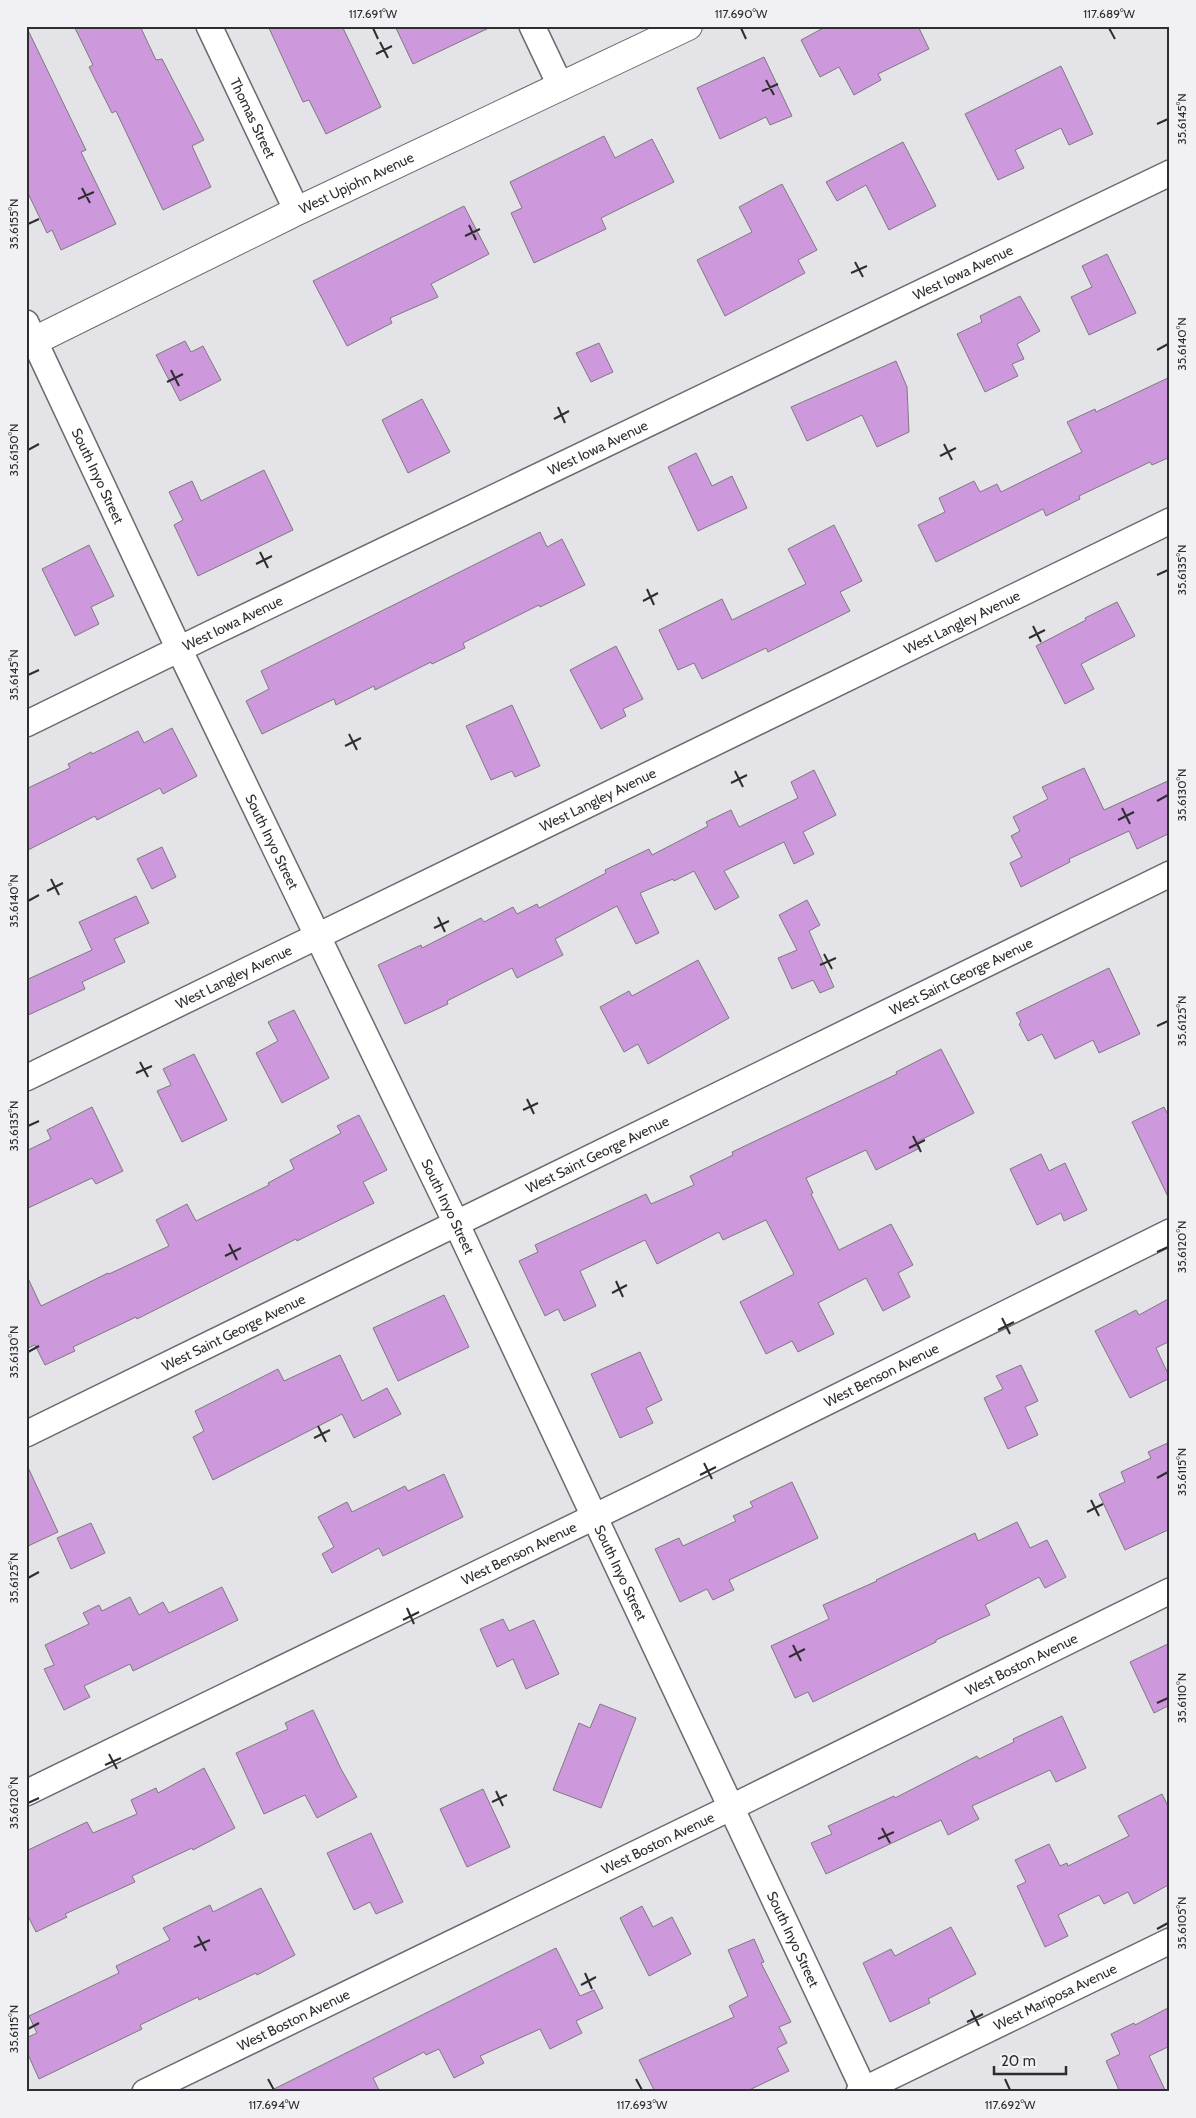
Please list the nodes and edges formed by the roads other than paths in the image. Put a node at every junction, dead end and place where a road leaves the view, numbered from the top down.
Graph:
1 (209, 26) edge
2 (532, 26) edge
3 (688, 26) edge
4 (561, 87) junction
5 (1170, 173) edge
6 (297, 211) junction
7 (29, 337) edge
8 (1170, 521) edge
9 (179, 649) junction
10 (26, 724) edge
11 (1170, 874) edge
12 (318, 937) junction
13 (26, 1078) edge
14 (457, 1225) junction
15 (1170, 1232) edge
16 (26, 1434) edge
17 (594, 1516) junction
18 (1170, 1591) edge
19 (26, 1793) edge
20 (732, 1807) junction
21 (1170, 1941) edge
22 (863, 2091) edge
23 (145, 2092) edge

1 - 6 street, Thomas Street
2 - 4 street
3 - 4 street, West Upjohn Avenue
4 - 6 street, West Upjohn Avenue
5 - 9 street, West Iowa Avenue
6 - 7 street, West Upjohn Avenue
7 - 9 street, South Inyo Street
8 - 12 street, West Langley Avenue
9 - 10 street, West Iowa Avenue
9 - 12 street, South Inyo Street
11 - 14 street, West Saint George Avenue
12 - 13 street, West Langley Avenue
12 - 14 street, South Inyo Street
14 - 16 street, West Saint George Avenue
14 - 17 street, South Inyo Street
15 - 17 street, West Benson Avenue
17 - 19 street, West Benson Avenue
17 - 20 street, South Inyo Street
18 - 20 street, West Boston Avenue
20 - 22 street, South Inyo Street
20 - 23 street, West Boston Avenue
21 - 22 street, West Mariposa Avenue

